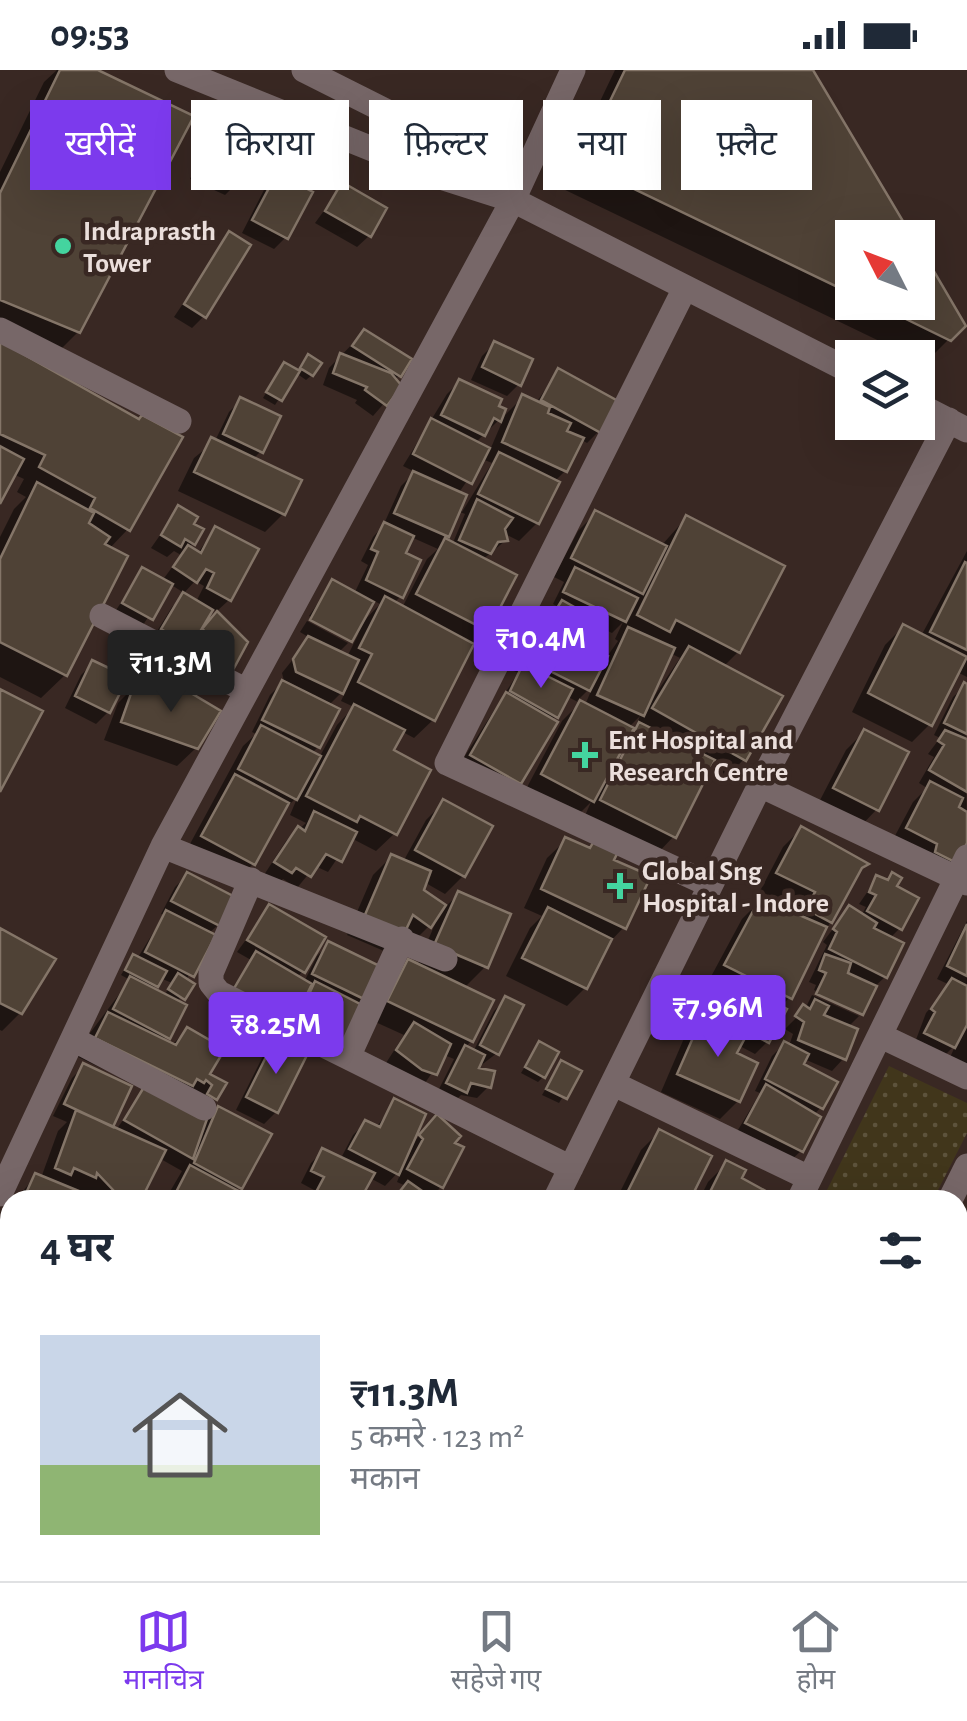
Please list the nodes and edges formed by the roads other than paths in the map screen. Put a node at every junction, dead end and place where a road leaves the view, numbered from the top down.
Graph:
1 (177, 70) edge
2 (304, 70) edge
3 (573, 70) edge
4 (513, 200) junction
5 (685, 288) junction
6 (0, 330) edge
7 (835, 363) edge
8 (935, 414) edge
9 (179, 421) dead end
10 (958, 425) edge
11 (102, 616) dead end
12 (247, 691) junction
13 (760, 785) junction
14 (163, 846) junction
15 (963, 872) edge
16 (252, 880) junction
17 (710, 885) junction
18 (402, 940) junction
19 (445, 958) dead end
20 (881, 1036) junction
21 (73, 1039) junction
22 (348, 1057) junction
23 (967, 1077) edge
24 (614, 1084) junction
25 (204, 1108) dead end
26 (967, 1166) edge
27 (570, 1168) junction
28 (804, 1189) edge
29 (2, 1190) edge
30 (560, 1190) edge
31 (955, 1190) edge

1 - 4 street
2 - 4 street
3 - 4 street
4 - 5 street
4 - 12 street
5 - 7 street
5 - 17 street
6 - 9 street
8 - 10 street
10 - 13 street
11 - 12 street
12 - 14 street
13 - 15 street
13 - 17 street
14 - 16 street
14 - 21 street
15 - 20 street
16 - 18 street
16 - 22 street
17 - 24 street
18 - 19 street
18 - 22 street
20 - 23 street
20 - 28 street
21 - 25 street
21 - 29 street
22 - 27 street
24 - 27 street
24 - 28 street
26 - 31 street
27 - 30 street

